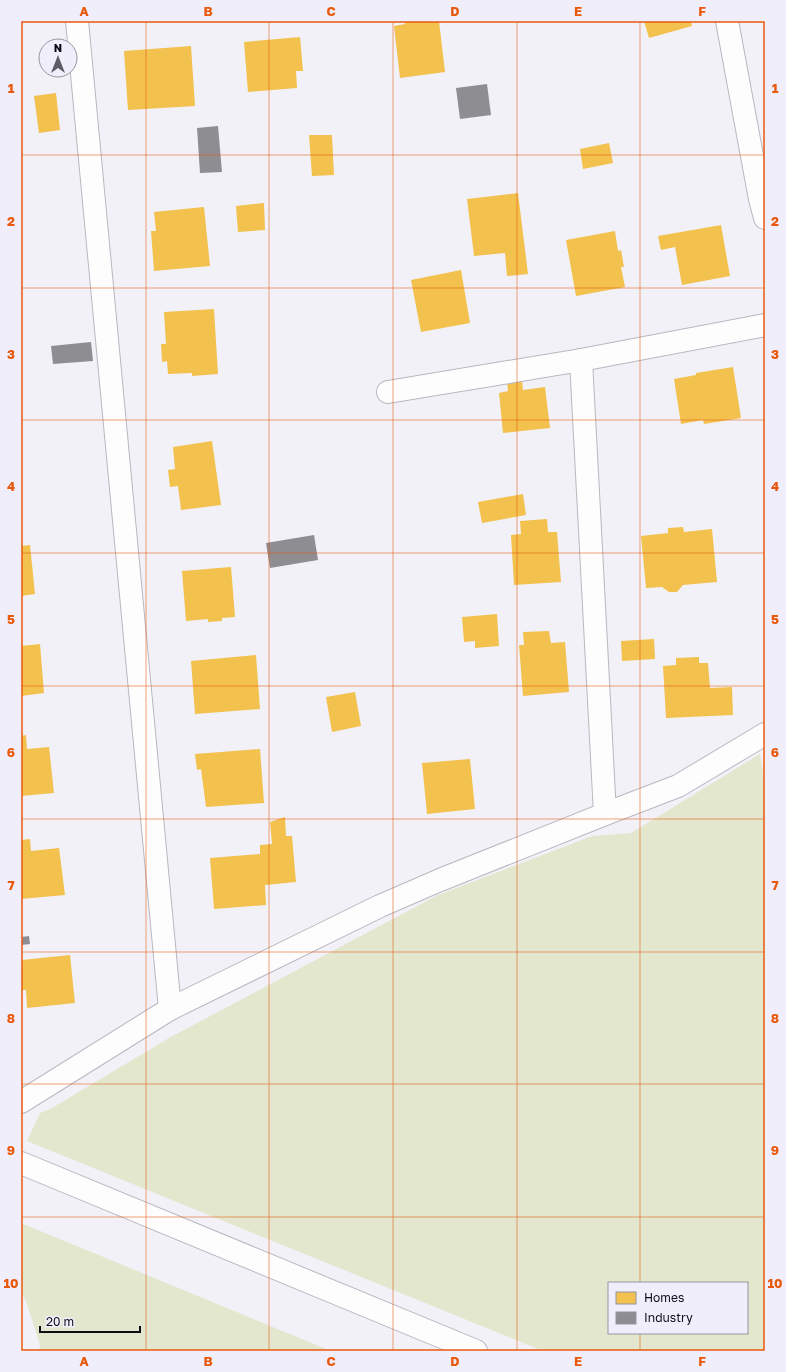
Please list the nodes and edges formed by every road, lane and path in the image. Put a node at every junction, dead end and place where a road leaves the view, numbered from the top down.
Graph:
1 (77, 21) edge
2 (727, 21) edge
3 (765, 218) edge
4 (765, 325) edge
5 (581, 360) junction
6 (388, 392) dead end
7 (765, 734) edge
8 (605, 814) junction
9 (170, 1009) junction
10 (21, 1102) edge
11 (21, 1163) edge
12 (476, 1351) edge

1 - 9 street
2 - 3 street
4 - 5 street
5 - 6 street
5 - 8 street
7 - 8 street
8 - 9 street
9 - 10 street
11 - 12 street

